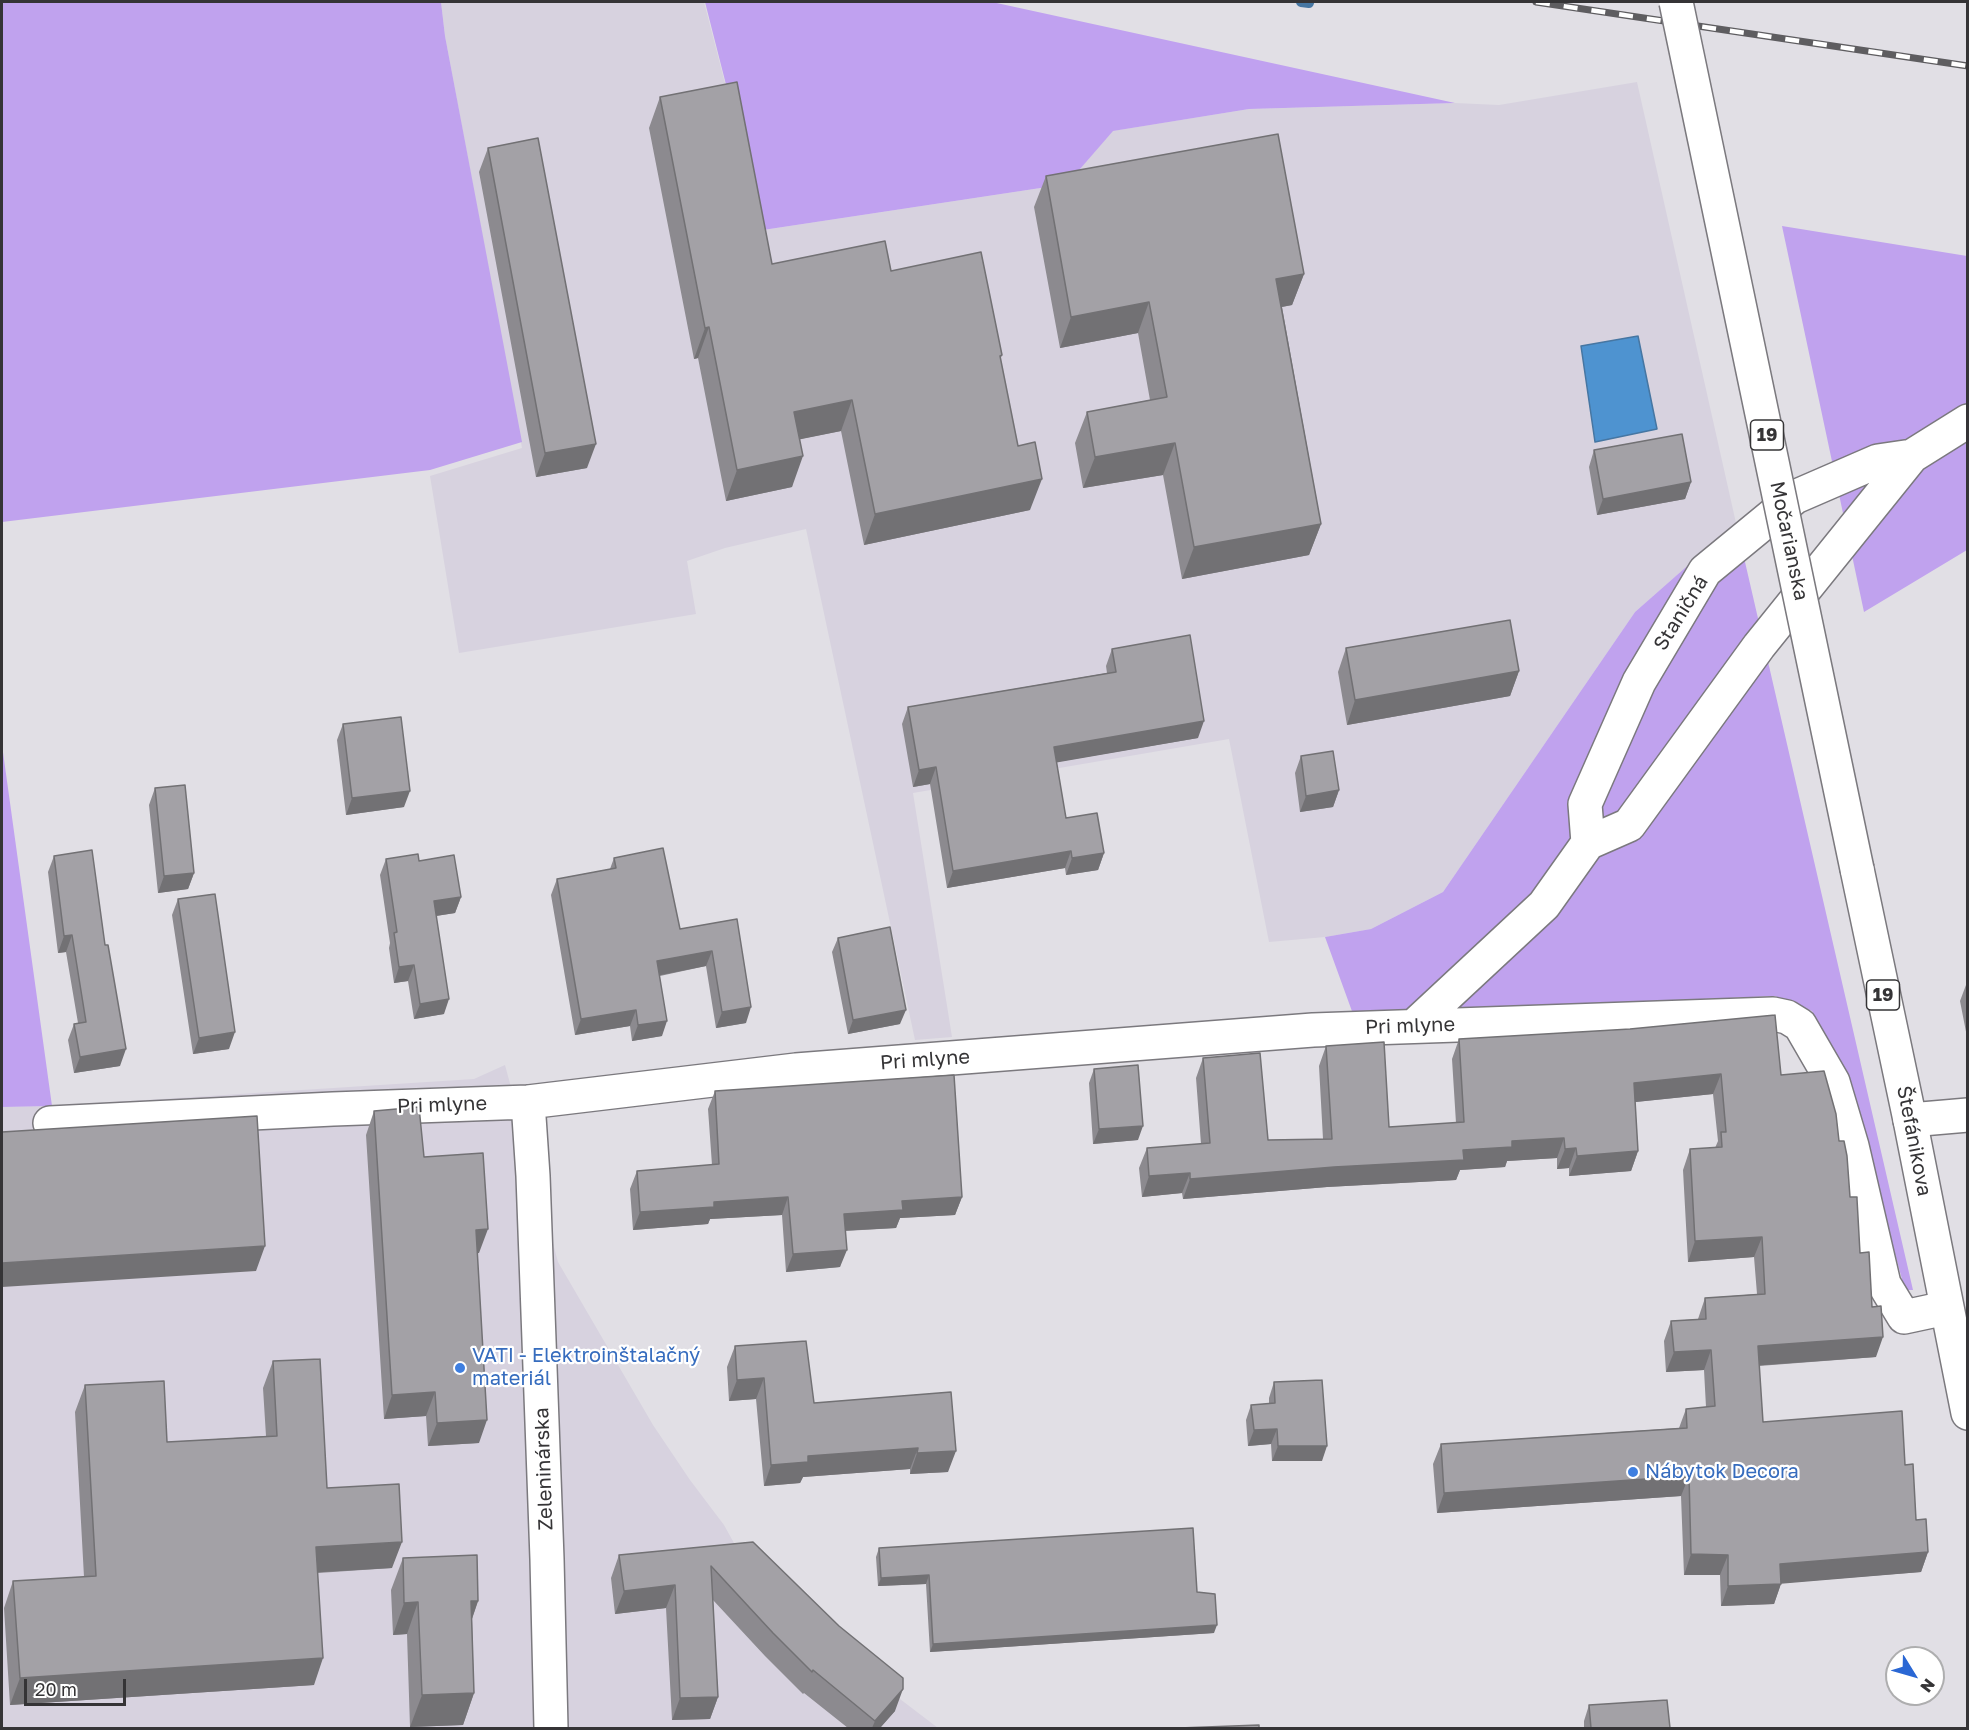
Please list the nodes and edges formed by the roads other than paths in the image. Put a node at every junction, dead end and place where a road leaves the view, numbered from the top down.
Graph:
1 (1676, 2) edge
2 (1968, 421) edge
3 (1912, 456) junction
4 (1588, 843) junction
5 (1857, 869) joint
6 (1414, 1026) junction
7 (528, 1102) junction
8 (1968, 1115) edge
9 (1910, 1120) junction
10 (50, 1123) dead end
11 (1946, 1308) junction
12 (1968, 1413) edge
13 (551, 1728) edge

1 - 5 street, Močarianska / 19, bridge
2 - 3 street, Staničná
3 - 4 street, Staničná
3 - 4 street, Staničná
4 - 6 street
5 - 9 street, Štefánikova / 19
6 - 7 street, Pri mlyne
6 - 11 street, Pri mlyne
7 - 10 street, Pri mlyne
7 - 13 street, Zeleninárska
8 - 9 street
9 - 11 street, Štefánikova / 19
11 - 12 street, Štefánikova / 19

